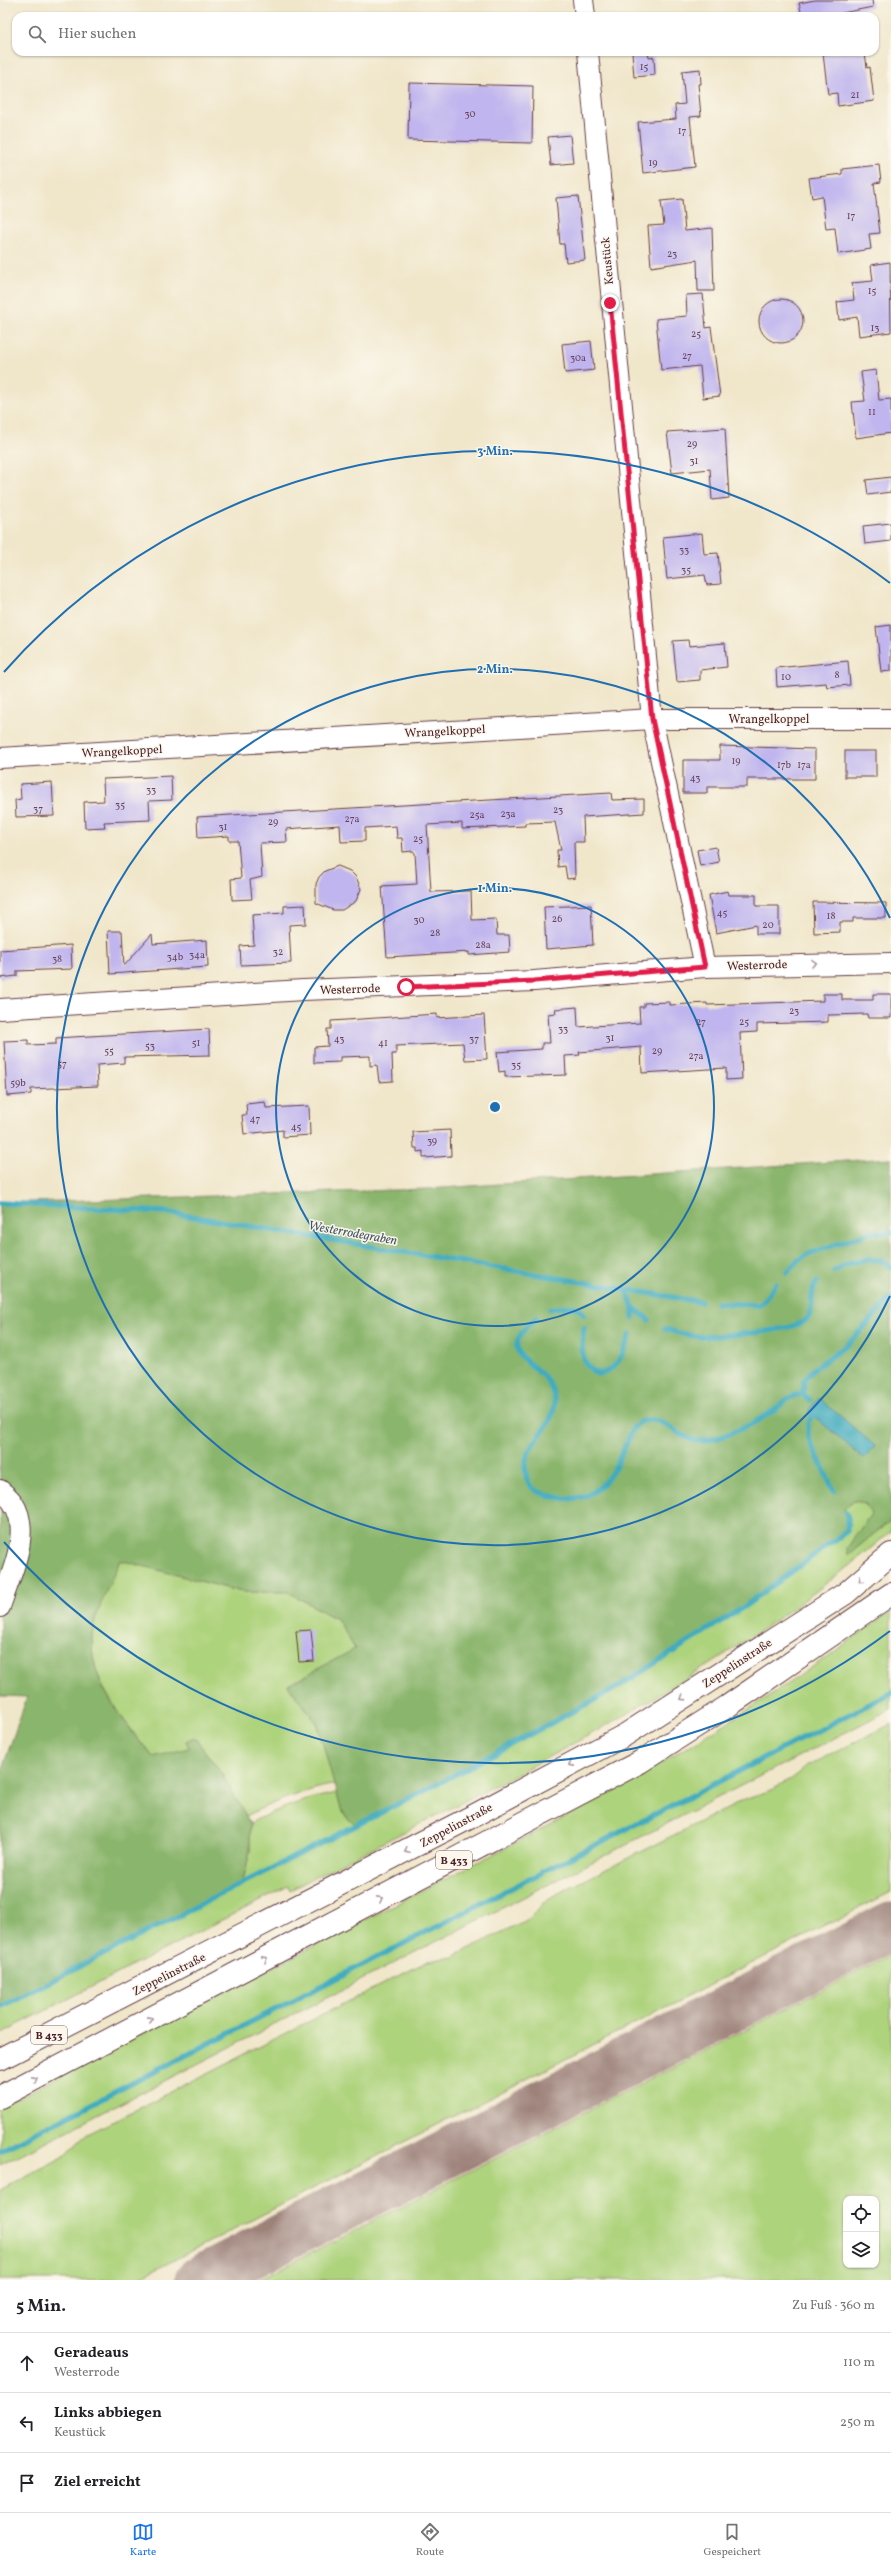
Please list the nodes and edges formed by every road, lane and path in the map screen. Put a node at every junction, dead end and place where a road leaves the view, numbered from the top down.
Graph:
1 (583, 0) edge
2 (584, 12) edge
3 (588, 56) edge
4 (652, 719) junction
5 (891, 719) edge
6 (0, 758) edge
7 (891, 962) edge
8 (705, 967) junction
9 (0, 1008) edge
10 (0, 1490) edge
11 (891, 1554) edge
12 (891, 1594) edge
13 (0, 1607) edge
14 (0, 2059) edge
15 (0, 2097) edge

1 - 2 street
3 - 4 street, Keustück
4 - 5 street, Wrangelkoppel
4 - 6 street, Wrangelkoppel
4 - 8 street, Keustück
8 -> 7 street, Westerrode
8 - 9 street, Westerrode
10 - 13 street
11 -> 14 highway, Zeppelinstraße / B 433
15 -> 12 highway, B 433

